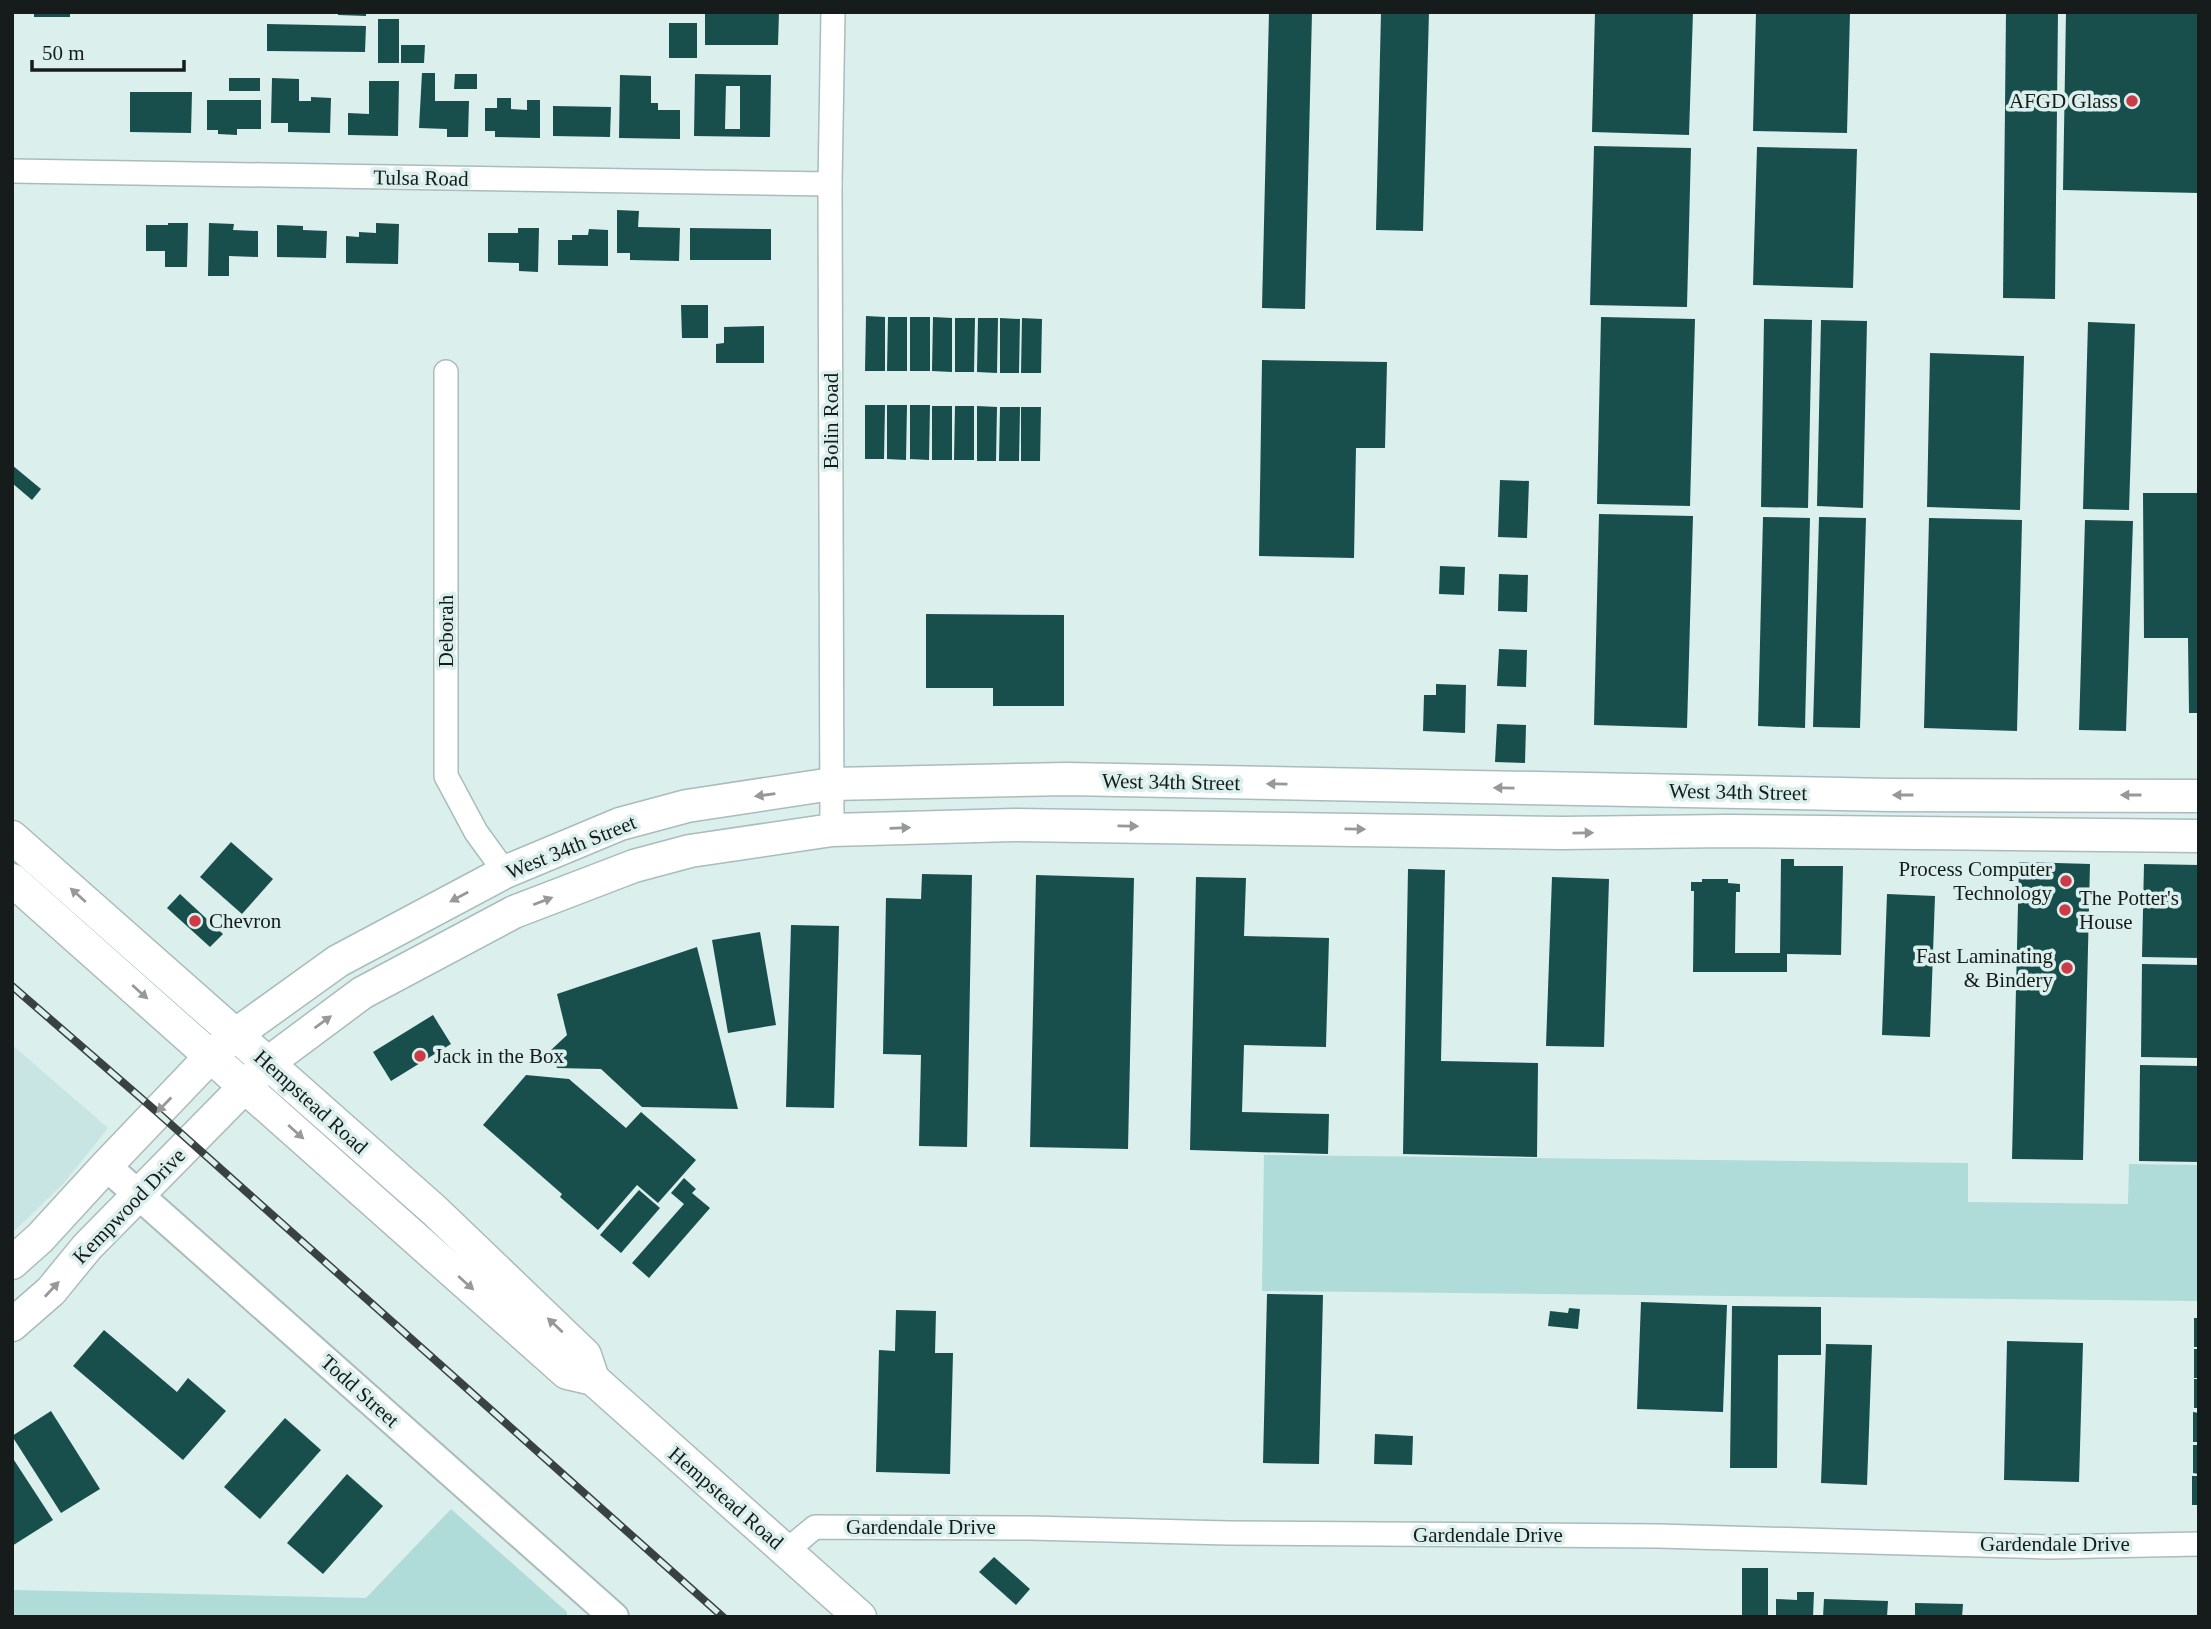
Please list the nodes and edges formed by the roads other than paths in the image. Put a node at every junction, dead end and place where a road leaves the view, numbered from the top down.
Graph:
1 (833, 12) edge
2 (12, 172) edge
3 (830, 184) junction
4 (446, 372) dead end
5 (1199, 782) junction
6 (832, 784) junction
7 (1774, 793) junction
8 (2199, 796) edge
9 (1196, 827) junction
10 (832, 830) junction
11 (1774, 832) junction
12 (2199, 836) edge
13 (12, 837) edge
14 (505, 872) junction
15 (12, 880) edge
16 (235, 1035) junction
17 (211, 1056) junction
18 (268, 1063) junction
19 (245, 1086) junction
20 (106, 1166) junction
21 (139, 1195) junction
22 (12, 1263) edge
23 (12, 1325) edge
24 (593, 1379) junction
25 (2199, 1544) edge
26 (786, 1551) junction
27 (614, 1617) edge
28 (860, 1617) edge

1 - 3 street, Bolin Road
2 - 3 street, Tulsa Road
3 - 6 street, Bolin Road
4 - 14 street, Deborah
5 - 6 main road, West 34th Street
7 -> 5 main road, West 34th Street
5 - 9 main road
6 - 10 street, Bolin Road
6 -> 14 main road, West 34th Street
8 -> 7 main road, West 34th Street
7 - 11 main road
10 -> 9 main road, West 34th Street
9 -> 11 main road, West 34th Street
18 -> 10 main road, West 34th Street
11 - 12 main road, West 34th Street
16 -> 13 main road, Hempstead Road
14 -> 16 main road, West 34th Street
15 -> 17 main road, Hempstead Road
16 - 17 main road, West 34th Street
16 - 18 main road, Hempstead Road
17 - 19 main road, Hempstead Road
17 -> 20 main road, Kempwood Drive
18 - 19 main road, West 34th Street
24 -> 18 main road, Hempstead Road
19 - 21 main road, Kempwood Drive
19 -> 24 main road, Hempstead Road
20 - 21 street, Todd Street
20 - 22 main road, Kempwood Drive
23 -> 21 main road, Kempwood Drive
21 - 27 street, Todd Street
24 - 26 main road, Hempstead Road
25 - 26 street, Gardendale Drive
26 - 28 main road, Hempstead Road

